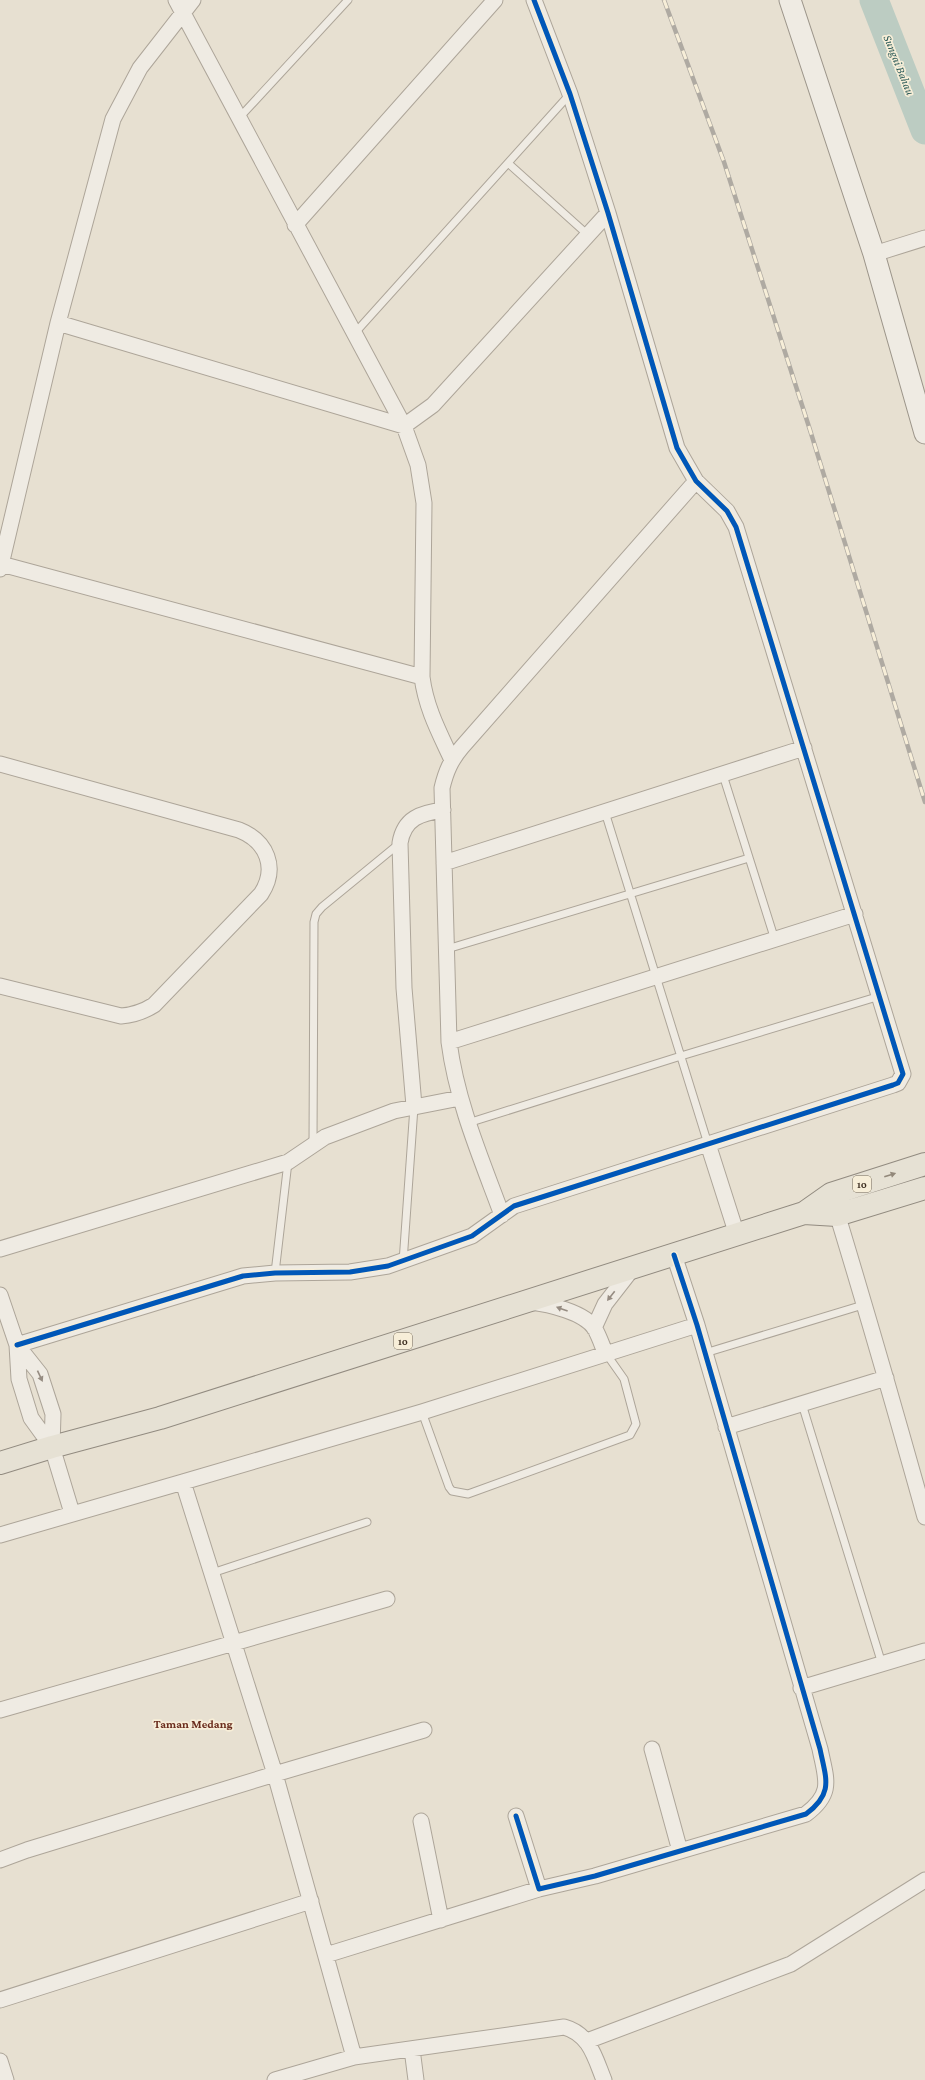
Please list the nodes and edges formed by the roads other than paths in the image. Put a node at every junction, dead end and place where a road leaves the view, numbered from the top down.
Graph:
1 (193, 0) edge
2 (348, 0) edge
3 (495, 0) edge
4 (534, 0) edge
5 (790, 0) edge
6 (179, 6) edge
7 (570, 94) junction
8 (239, 118) junction
9 (508, 163) junction
10 (608, 213) junction
11 (295, 225) junction
12 (588, 235) junction
13 (925, 238) edge
14 (874, 254) junction
15 (58, 323) junction
16 (354, 334) junction
17 (404, 426) junction
18 (925, 433) edge
19 (696, 481) junction
20 (1, 567) edge
21 (422, 677) junction
22 (804, 748) junction
23 (452, 760) junction
24 (0, 764) edge
25 (723, 775) junction
26 (443, 810) junction
27 (605, 812) junction
28 (400, 843) junction
29 (749, 858) junction
30 (444, 863) junction
31 (630, 893) junction
32 (855, 914) junction
33 (775, 940) junction
34 (446, 949) junction
35 (656, 977) junction
36 (0, 986) edge
37 (880, 996) junction
38 (448, 1042) junction
39 (681, 1056) junction
40 (460, 1098) junction
41 (414, 1106) junction
42 (468, 1123) junction
43 (708, 1144) junction
44 (313, 1146) junction
45 (288, 1162) junction
46 (925, 1164) edge
47 (925, 1188) edge
48 (831, 1194) junction
49 (804, 1213) junction
50 (502, 1214) junction
51 (837, 1215) junction
52 (737, 1234) junction
53 (0, 1249) edge
54 (674, 1255) junction
55 (403, 1262) junction
56 (633, 1268) junction
57 (275, 1273) junction
58 (0, 1295) edge
59 (525, 1302) junction
60 (863, 1305) junction
61 (697, 1325) junction
62 (594, 1328) junction
63 (17, 1345) junction
64 (605, 1352) junction
65 (705, 1353) junction
66 (886, 1378) junction
67 (802, 1404) junction
68 (422, 1412) junction
69 (726, 1427) junction
70 (52, 1447) junction
71 (0, 1463) edge
72 (184, 1482) junction
73 (72, 1513) junction
74 (925, 1517) edge
75 (367, 1522) dead end
76 (0, 1534) edge
77 (212, 1573) junction
78 (387, 1599) dead end
79 (234, 1643) junction
80 (925, 1651) edge
81 (882, 1664) junction
82 (801, 1688) junction
83 (0, 1710) edge
84 (424, 1730) dead end
85 (652, 1749) dead end
86 (275, 1774) junction
87 (516, 1816) dead end
88 (421, 1821) dead end
89 (680, 1851) junction
90 (0, 1860) edge
91 (925, 1880) edge
92 (539, 1889) junction
93 (311, 1901) junction
94 (441, 1920) junction
95 (326, 1955) junction
96 (0, 2000) edge
97 (587, 2041) junction
98 (412, 2049) junction
99 (354, 2057) junction
100 (0, 2061) edge
101 (6, 2080) edge
102 (275, 2080) edge
103 (416, 2080) edge
104 (604, 2080) edge

1 - 6 street
2 - 8 lane
3 - 11 street
4 - 7 street
5 - 14 main road
6 - 8 street
6 - 15 street
7 - 9 lane
7 - 10 street
8 - 11 street
9 - 12 lane
9 - 16 lane
10 - 12 street
10 - 19 street
11 - 16 street
12 - 17 street
13 - 14 street
14 - 18 main road
15 - 17 street
15 - 20 street
16 - 17 street
17 - 21 street
19 - 22 street
19 - 23 street
20 - 21 street
21 - 23 street
22 - 25 street
22 - 32 street
23 - 26 street
24 - 36 street
25 - 27 street
25 - 29 lane
26 - 28 street
26 - 30 street
27 - 30 street
27 - 31 lane
28 - 41 street
28 - 44 lane
29 - 31 lane
29 - 33 lane
30 - 34 street
31 - 34 lane
31 - 35 lane
32 - 33 street
32 - 37 street
33 - 35 street
34 - 38 street
35 - 38 street
35 - 39 lane
37 - 39 lane
37 - 43 street
38 - 40 street
39 - 42 lane
39 - 43 lane
40 - 41 street
40 - 42 street
41 - 44 street
41 - 55 lane
42 - 50 street
43 - 50 street
43 - 52 street
44 - 45 street
45 - 53 street
45 - 57 lane
48 -> 46 main road, 10
47 - 51 main road, 10
48 - 49 main road, 10
48 - 51 street
49 - 51 main road, 10
49 - 52 main road, 10
50 - 55 street
51 - 60 street
52 - 54 main road, 10
54 - 56 main road, 10
54 - 61 street
55 - 57 street
56 - 59 main road, 10
56 -> 62 street
57 - 63 street
58 - 63 street
62 -> 59 street
59 - 70 main road, 10
60 - 65 lane
60 - 66 street
61 - 64 street
61 - 65 street
62 - 64 street
63 - 70 street
63 -> 70 street
64 - 68 street
64 - 68 lane
65 - 69 street
66 - 67 street
66 - 74 street
67 - 69 street
67 - 81 lane
68 - 72 street
69 - 82 street
70 - 71 main road, 10
70 - 73 street
72 - 73 street
72 - 77 street
73 - 76 street
75 - 77 lane
77 - 79 street
78 - 79 street
79 - 83 street
79 - 86 street
80 - 81 street
81 - 82 street
82 - 89 street
84 - 86 street
85 - 89 street
86 - 90 street
86 - 93 street
87 - 92 street
88 - 94 street
89 - 92 street
91 - 97 street
92 - 94 street
93 - 95 street
93 - 96 street
94 - 95 street
95 - 99 street
97 - 98 street
97 - 104 street
98 - 99 street
98 - 103 street
99 - 102 street
100 - 101 street

